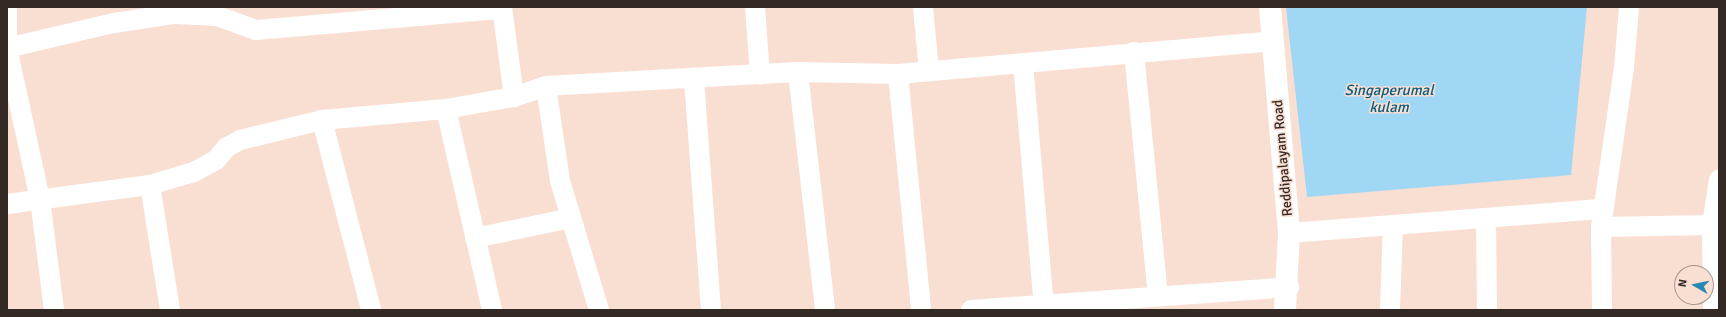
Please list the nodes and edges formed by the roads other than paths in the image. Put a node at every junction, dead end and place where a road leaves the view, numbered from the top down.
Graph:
1 (7, 7) edge
2 (755, 7) edge
3 (923, 7) edge
4 (1270, 7) edge
5 (1629, 7) edge
6 (502, 8) edge
7 (1274, 41) junction
8 (7, 48) edge
9 (1134, 52) junction
10 (1023, 63) junction
11 (798, 72) junction
12 (929, 72) junction
13 (898, 74) junction
14 (760, 75) junction
15 (694, 79) junction
16 (546, 86) junction
17 (514, 97) junction
18 (446, 110) junction
19 (322, 120) junction
20 (1719, 180) edge
21 (150, 185) junction
22 (40, 199) junction
23 (7, 204) edge
24 (571, 218) junction
25 (1486, 218) junction
26 (1602, 218) junction
27 (1393, 225) junction
28 (1712, 225) junction
29 (1289, 232) junction
30 (475, 238) junction
31 (1289, 287) junction
32 (1158, 296) junction
33 (1043, 307) edge
34 (54, 310) edge
35 (170, 310) edge
36 (371, 310) edge
37 (492, 310) edge
38 (599, 310) edge
39 (711, 310) edge
40 (825, 310) edge
41 (921, 310) edge
42 (971, 310) edge
43 (1285, 310) edge
44 (1390, 310) edge
45 (1486, 310) edge
46 (1602, 310) edge
47 (1712, 310) edge

1 - 8 street
2 - 14 street
3 - 12 street
4 - 7 main road, Reddipalayam Road
5 - 26 street
6 - 8 street
6 - 17 street
7 - 9 street
7 - 29 main road, Reddipalayam Road
8 - 22 street
9 - 10 street
9 - 32 street
10 - 12 street
10 - 33 street
11 - 13 street
11 - 14 street
11 - 40 street
12 - 13 street
13 - 41 street
14 - 15 street
15 - 16 street
15 - 39 street
16 - 17 street
16 - 24 street
17 - 18 street
18 - 19 street
18 - 30 street
19 - 21 street
19 - 36 street
20 - 28 street
21 - 22 street
21 - 35 street
22 - 23 street
22 - 34 street
24 - 30 street
24 - 38 street
25 - 26 street
25 - 27 street
25 - 45 street
26 - 28 street
26 - 46 street
27 - 29 street
27 - 44 street
28 - 47 street
29 - 31 main road, Reddipalayam Road
30 - 37 street
31 - 32 street
31 - 43 main road, Reddipalayam Road
32 - 33 street
33 - 42 street

